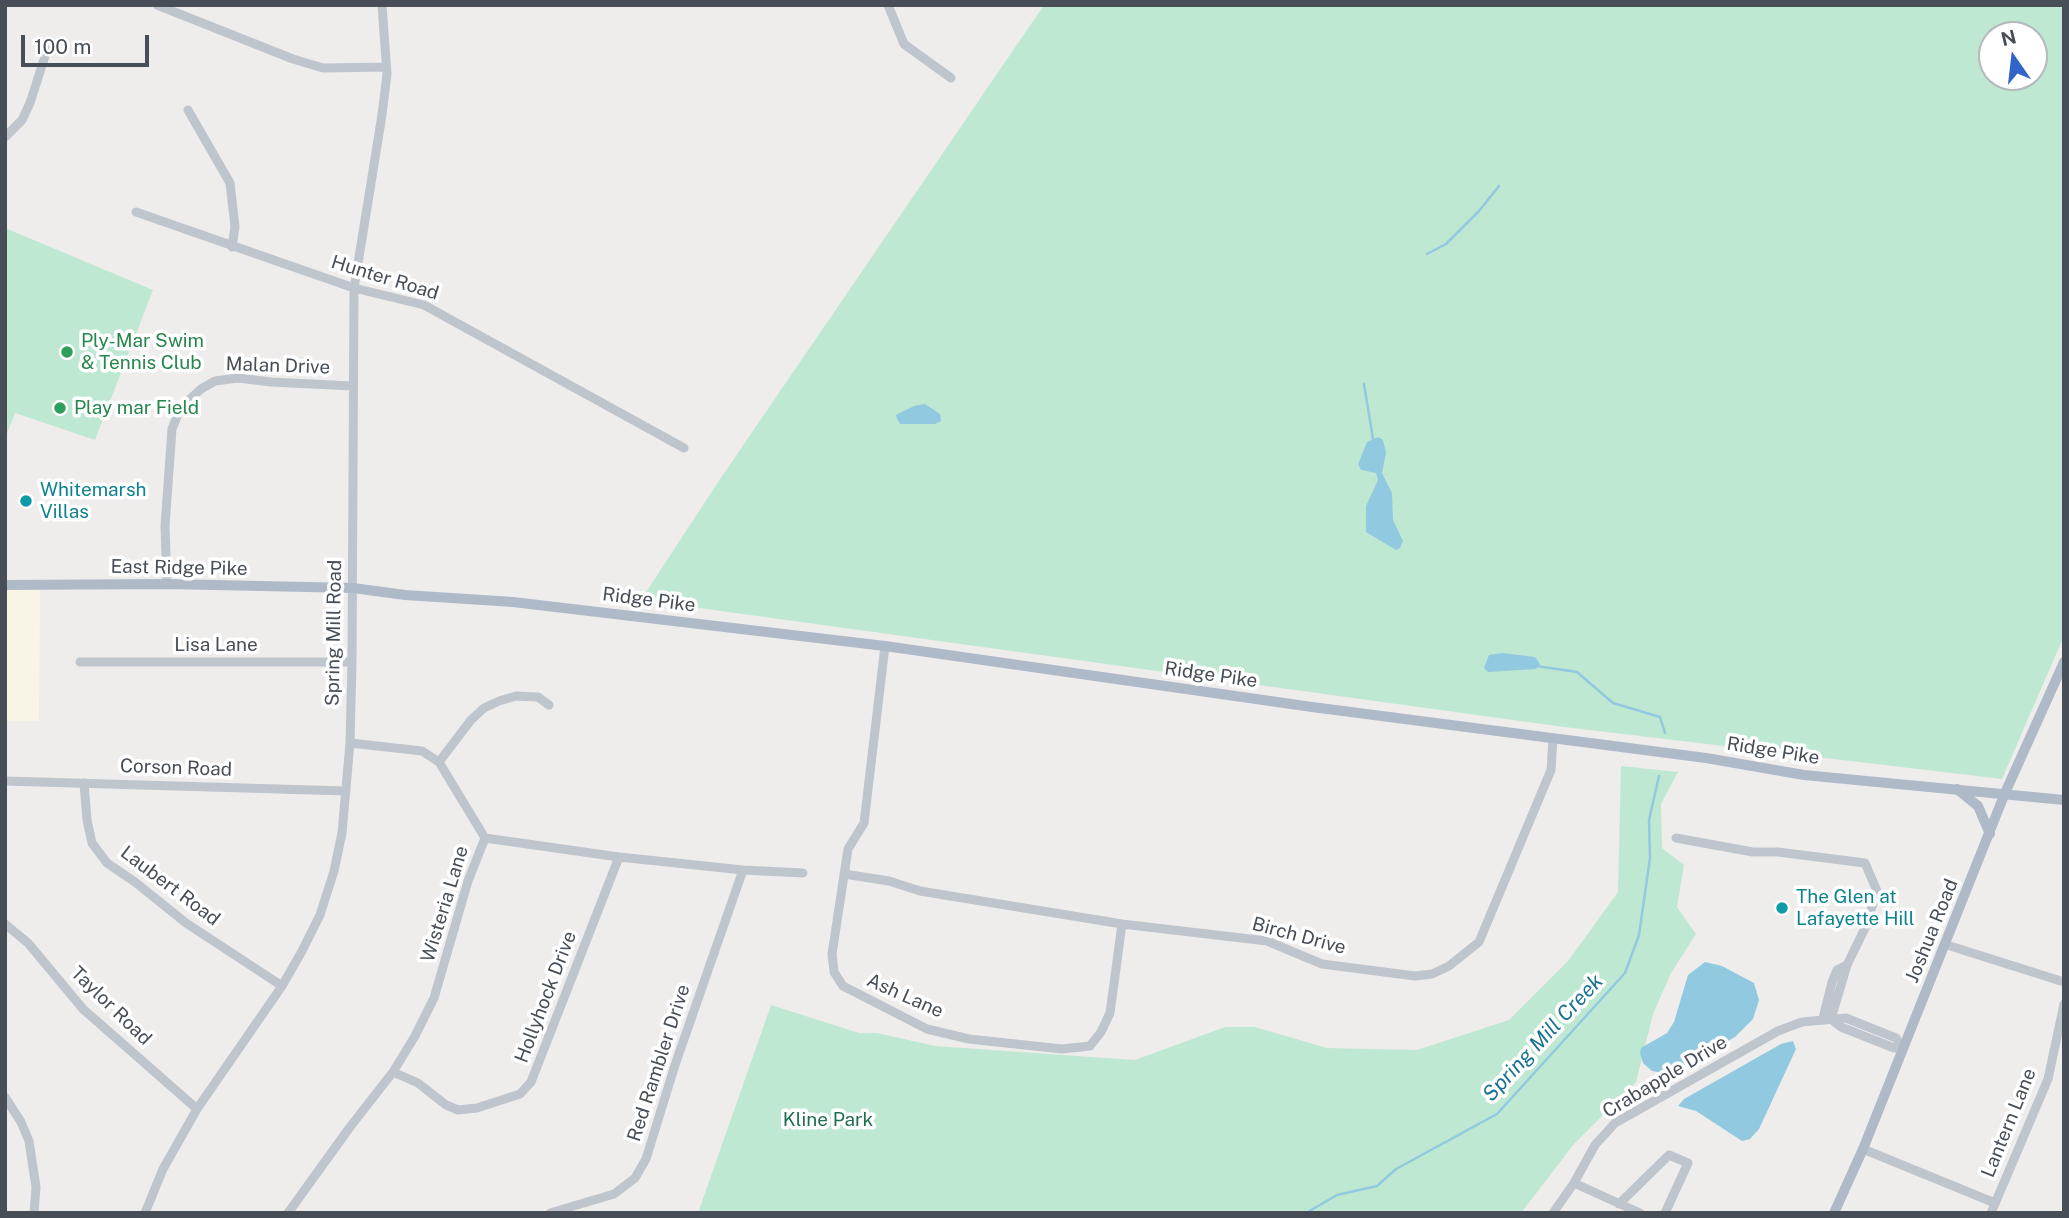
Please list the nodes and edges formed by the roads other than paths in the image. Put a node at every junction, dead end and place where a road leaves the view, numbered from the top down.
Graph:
1 (157, 5) edge
2 (382, 5) edge
3 (888, 5) edge
4 (47, 50) dead end
5 (386, 67) junction
6 (951, 78) dead end
7 (188, 110) dead end
8 (5, 137) edge
9 (136, 212) dead end
10 (232, 247) junction
11 (354, 288) junction
12 (352, 386) junction
13 (684, 448) dead end
14 (167, 584) junction
15 (5, 585) edge
16 (353, 588) junction
17 (886, 646) junction
18 (80, 662) dead end
19 (352, 662) junction
20 (2064, 663) edge
21 (549, 705) dead end
22 (1553, 738) junction
23 (349, 743) junction
24 (439, 762) junction
25 (5, 781) edge
26 (84, 783) junction
27 (1957, 789) junction
28 (346, 791) junction
29 (2006, 793) junction
30 (2064, 800) edge
31 (1990, 834) junction
32 (485, 838) junction
33 (1676, 838) dead end
34 (619, 857) junction
35 (743, 870) junction
36 (803, 873) dead end
37 (844, 874) junction
38 (5, 924) edge
39 (1122, 924) junction
40 (1947, 945) junction
41 (2064, 982) edge
42 (282, 986) junction
43 (2064, 1004) edge
44 (1827, 1019) junction
45 (1902, 1048) junction
46 (393, 1072) junction
47 (5, 1097) edge
48 (197, 1109) junction
49 (1863, 1149) junction
50 (1574, 1183) junction
51 (1619, 1203) junction
52 (1995, 1203) junction
53 (34, 1213) edge
54 (145, 1213) edge
55 (288, 1213) edge
56 (551, 1213) edge
57 (1553, 1213) edge
58 (1640, 1213) edge
59 (1665, 1213) edge
60 (1834, 1213) edge
61 (1991, 1213) edge

1 - 5 street
2 - 5 street, Spring Mill Road
3 - 6 street
4 - 8 street
5 - 11 street, Spring Mill Road
7 - 10 street
9 - 10 street, Hunter Road
10 - 11 street, Hunter Road
11 - 12 street, Spring Mill Road
11 - 13 street, Hunter Road
12 - 14 street, Malan Drive
12 - 16 street, Spring Mill Road
14 - 15 main road, East Ridge Pike
14 - 16 main road, East Ridge Pike
16 - 17 main road, Ridge Pike
16 - 19 street, Spring Mill Road
17 - 22 main road, Ridge Pike
17 - 37 street, Ash Lane
18 - 19 street, Lisa Lane
19 - 23 street, Spring Mill Road
20 - 29 main road, Joshua Road
21 - 24 street
22 - 27 main road, Ridge Pike
22 - 39 street, Birch Drive
23 - 24 street
23 - 28 street, Spring Mill Road
24 - 32 street
25 - 26 street, Corson Road
26 - 28 street, Corson Road
26 - 42 street, Laubert Road
27 - 29 main road, Ridge Pike
27 - 31 main road
28 - 42 street, Spring Mill Road
29 - 30 main road, Ridge Pike
29 - 31 main road, Joshua Road
31 - 40 main road, Joshua Road
32 - 34 street, Wisteria Lane
32 - 46 street, Wisteria Lane
33 - 44 street
34 - 35 street, Wisteria Lane
34 - 46 street, Hollyhock Drive
35 - 36 street, Wisteria Lane
35 - 56 street, Red Rambler Drive
37 - 39 street, Birch Drive
37 - 39 street, Ash Lane
38 - 48 street, Taylor Road
40 - 41 street
40 - 45 main road, Joshua Road
42 - 48 street, Spring Mill Road
43 - 52 street, Lantern Lane
44 - 45 street, Crabapple Drive
44 - 50 street, Crabapple Drive
45 - 49 main road, Joshua Road
46 - 55 street, Wisteria Lane
47 - 53 street
48 - 54 street, Spring Mill Road
49 - 52 street
49 - 60 main road, Joshua Road
50 - 51 street
50 - 57 street, Crabapple Drive
51 - 58 street
51 - 59 street
52 - 61 street, Lantern Lane

